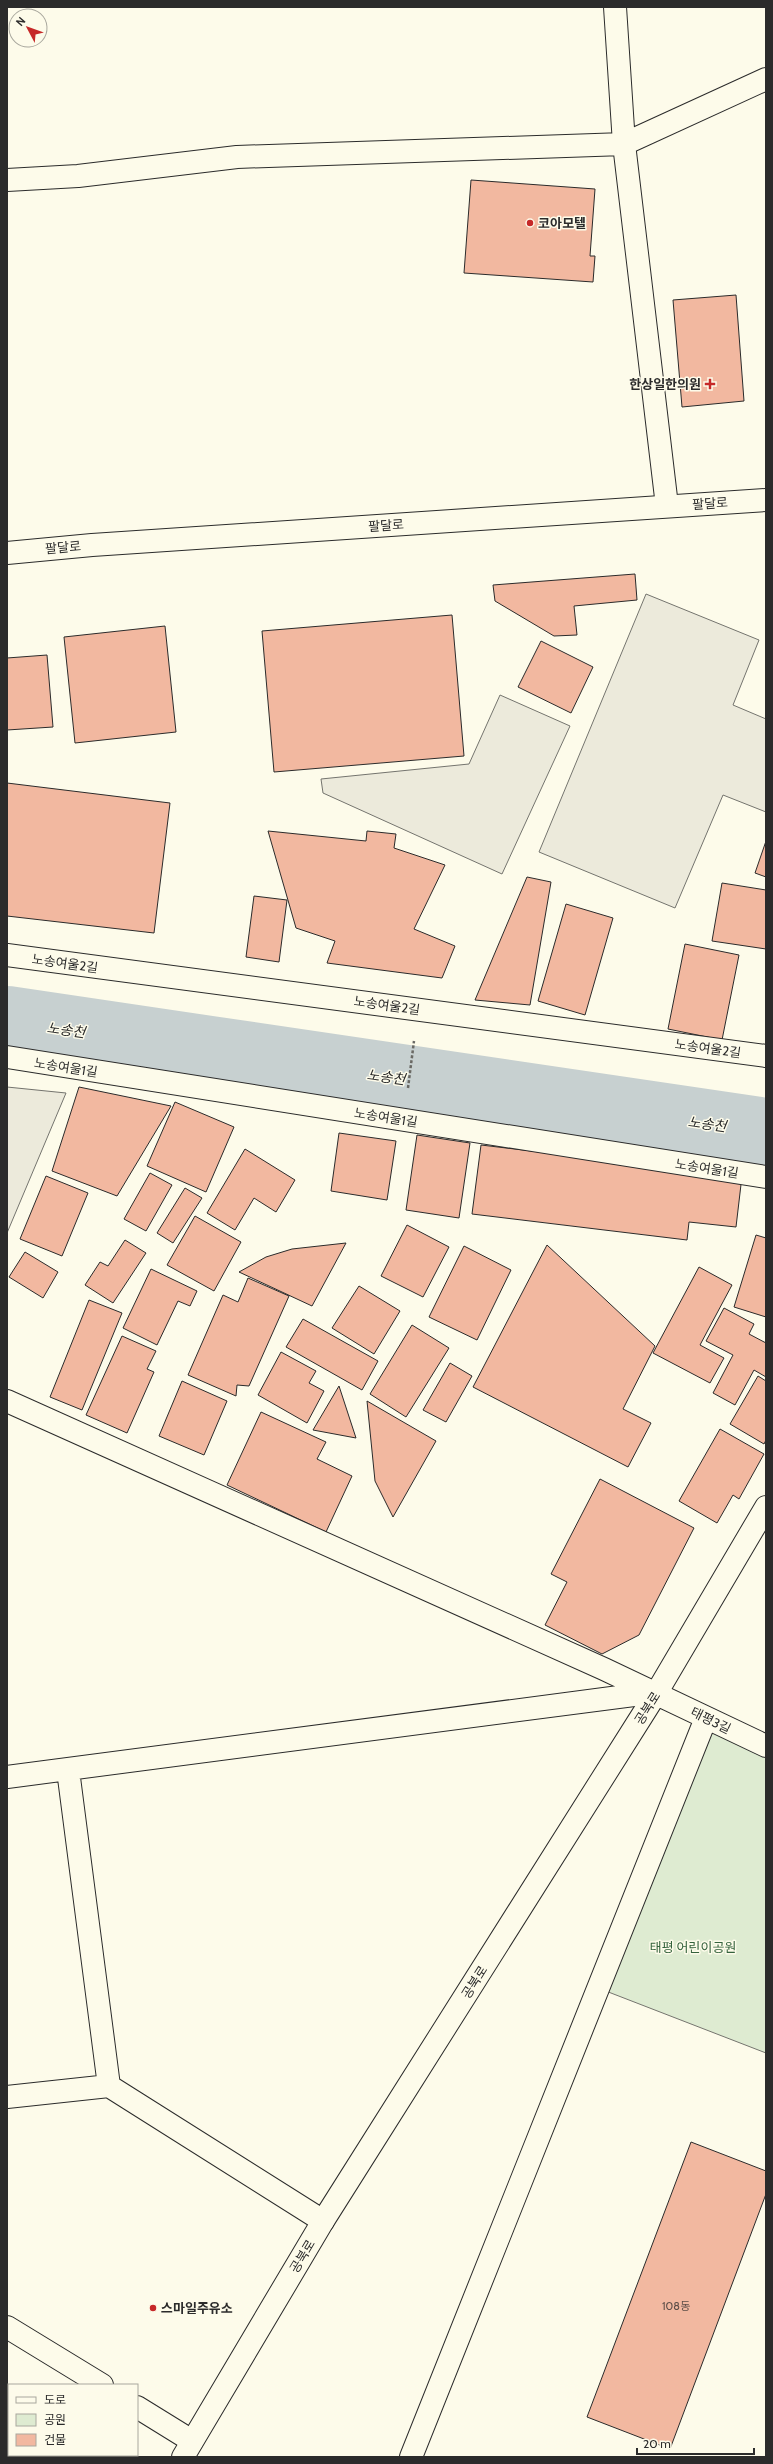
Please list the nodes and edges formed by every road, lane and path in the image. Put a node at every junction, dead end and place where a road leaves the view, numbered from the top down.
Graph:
1 (615, 7) edge
2 (766, 79) edge
3 (624, 144) junction
4 (7, 180) edge
5 (766, 500) edge
6 (667, 506) junction
7 (7, 553) edge
8 (7, 955) edge
9 (415, 1036) dead end
10 (766, 1056) edge
11 (7, 1057) edge
12 (407, 1094) dead end
13 (766, 1177) edge
14 (7, 1401) edge
15 (766, 1507) edge
16 (657, 1692) junction
17 (706, 1718) junction
18 (766, 1746) edge
19 (68, 1770) junction
20 (7, 1777) edge
21 (109, 2086) junction
22 (7, 2097) edge
23 (323, 2221) junction
24 (7, 2326) edge
25 (100, 2384) edge
26 (138, 2408) edge
27 (187, 2449) edge
28 (411, 2457) edge

1 - 3 street
2 - 3 street
3 - 4 street
3 - 6 street
5 - 6 street, 팔달로
6 - 7 street, 팔달로
8 - 10 street, 노송여울2길
9 - 12 path
11 - 13 street, 노송여울1길
14 - 16 street, 태평3길
15 - 16 street, 공북로
16 - 17 street, 태평3길
16 - 19 street
16 - 23 street, 공북로
17 - 18 street, 태평3길
17 - 28 street
19 - 20 street
19 - 21 street
21 - 22 street
21 - 23 street
23 - 27 street, 공북로
24 - 25 street
26 - 27 street

